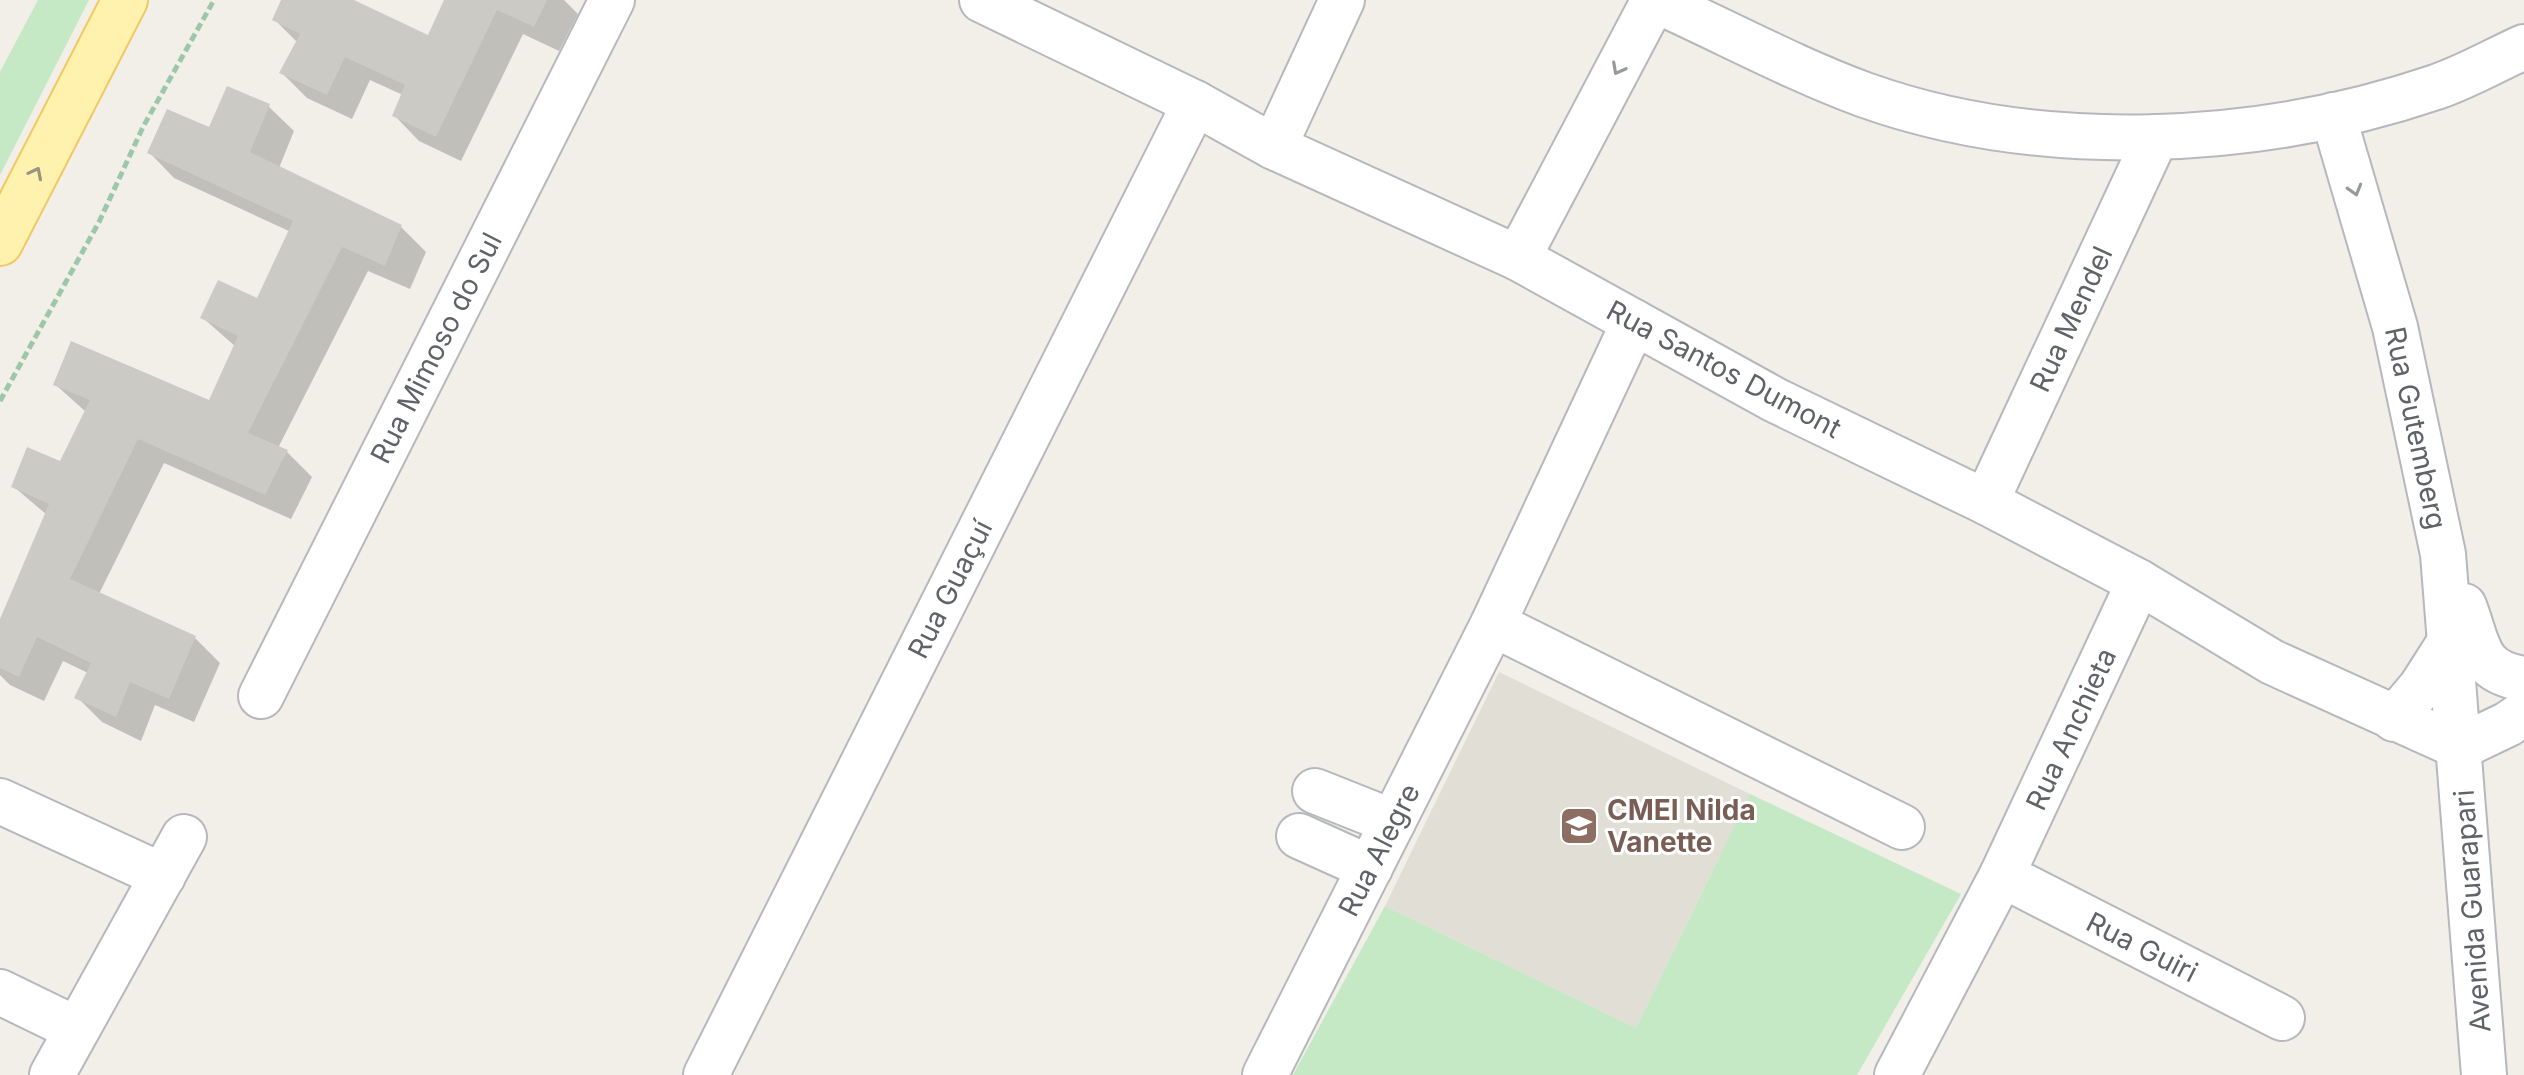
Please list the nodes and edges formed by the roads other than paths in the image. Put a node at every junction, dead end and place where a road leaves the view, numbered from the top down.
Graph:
1 (125, 0) edge
2 (612, 0) edge
3 (1342, 0) edge
4 (1655, 0) edge
5 (1000, 4) edge
6 (2524, 47) edge
7 (1195, 103) junction
8 (2333, 115) junction
9 (2156, 137) junction
10 (1274, 147) junction
11 (0, 243) edge
12 (1518, 258) junction
13 (1634, 322) junction
14 (1986, 502) junction
15 (2445, 577) junction
16 (2139, 582) junction
17 (1493, 624) junction
18 (2451, 640) junction
19 (2524, 679) edge
20 (261, 696) dead end
21 (2524, 713) edge
22 (2394, 719) junction
23 (2460, 747) junction
24 (1315, 791) dead end
25 (0, 801) edge
26 (1393, 822) junction
27 (1902, 827) dead end
28 (1299, 836) dead end
29 (184, 837) dead end
30 (1370, 868) junction
31 (2002, 875) junction
32 (163, 876) junction
33 (0, 992) edge
34 (2282, 1018) dead end
35 (76, 1029) junction
36 (52, 1075) edge
37 (706, 1075) edge
38 (1265, 1075) edge
39 (1897, 1075) edge
40 (2484, 1075) edge

11 -> 1 main road
2 - 20 street, Rua Mimoso do Sul
3 - 10 street
4 - 9 street
4 -> 12 street
5 - 7 street, Rua Santos Dumont
6 - 8 street
7 - 10 street, Rua Santos Dumont
7 - 37 street, Rua Guaçuí
8 - 9 street
8 -> 15 street, Rua Gutemberg
9 - 14 street, Rua Mendel
10 - 12 street, Rua Santos Dumont
12 - 13 street, Rua Santos Dumont
13 - 14 street, Rua Santos Dumont
13 - 17 street, Rua Alegre
14 - 16 street, Rua Santos Dumont
15 - 18 street, Rua Gutemberg
15 - 19 street
16 - 22 street, Rua Santos Dumont
16 - 31 street, Rua Anchieta
17 - 26 street, Rua Alegre
17 - 27 street
18 - 22 street
18 - 23 street, Rua Gutemberg
21 - 23 street
22 - 23 street, Rua Santos Dumont
23 - 40 street, Avenida Guarapari
24 - 26 street
25 - 32 street
26 - 30 street, Rua Alegre
28 - 30 street
29 - 32 street
30 - 38 street, Rua Alegre
31 - 34 street, Rua Guiri
31 - 39 street
32 - 35 street
33 - 35 street
35 - 36 street

